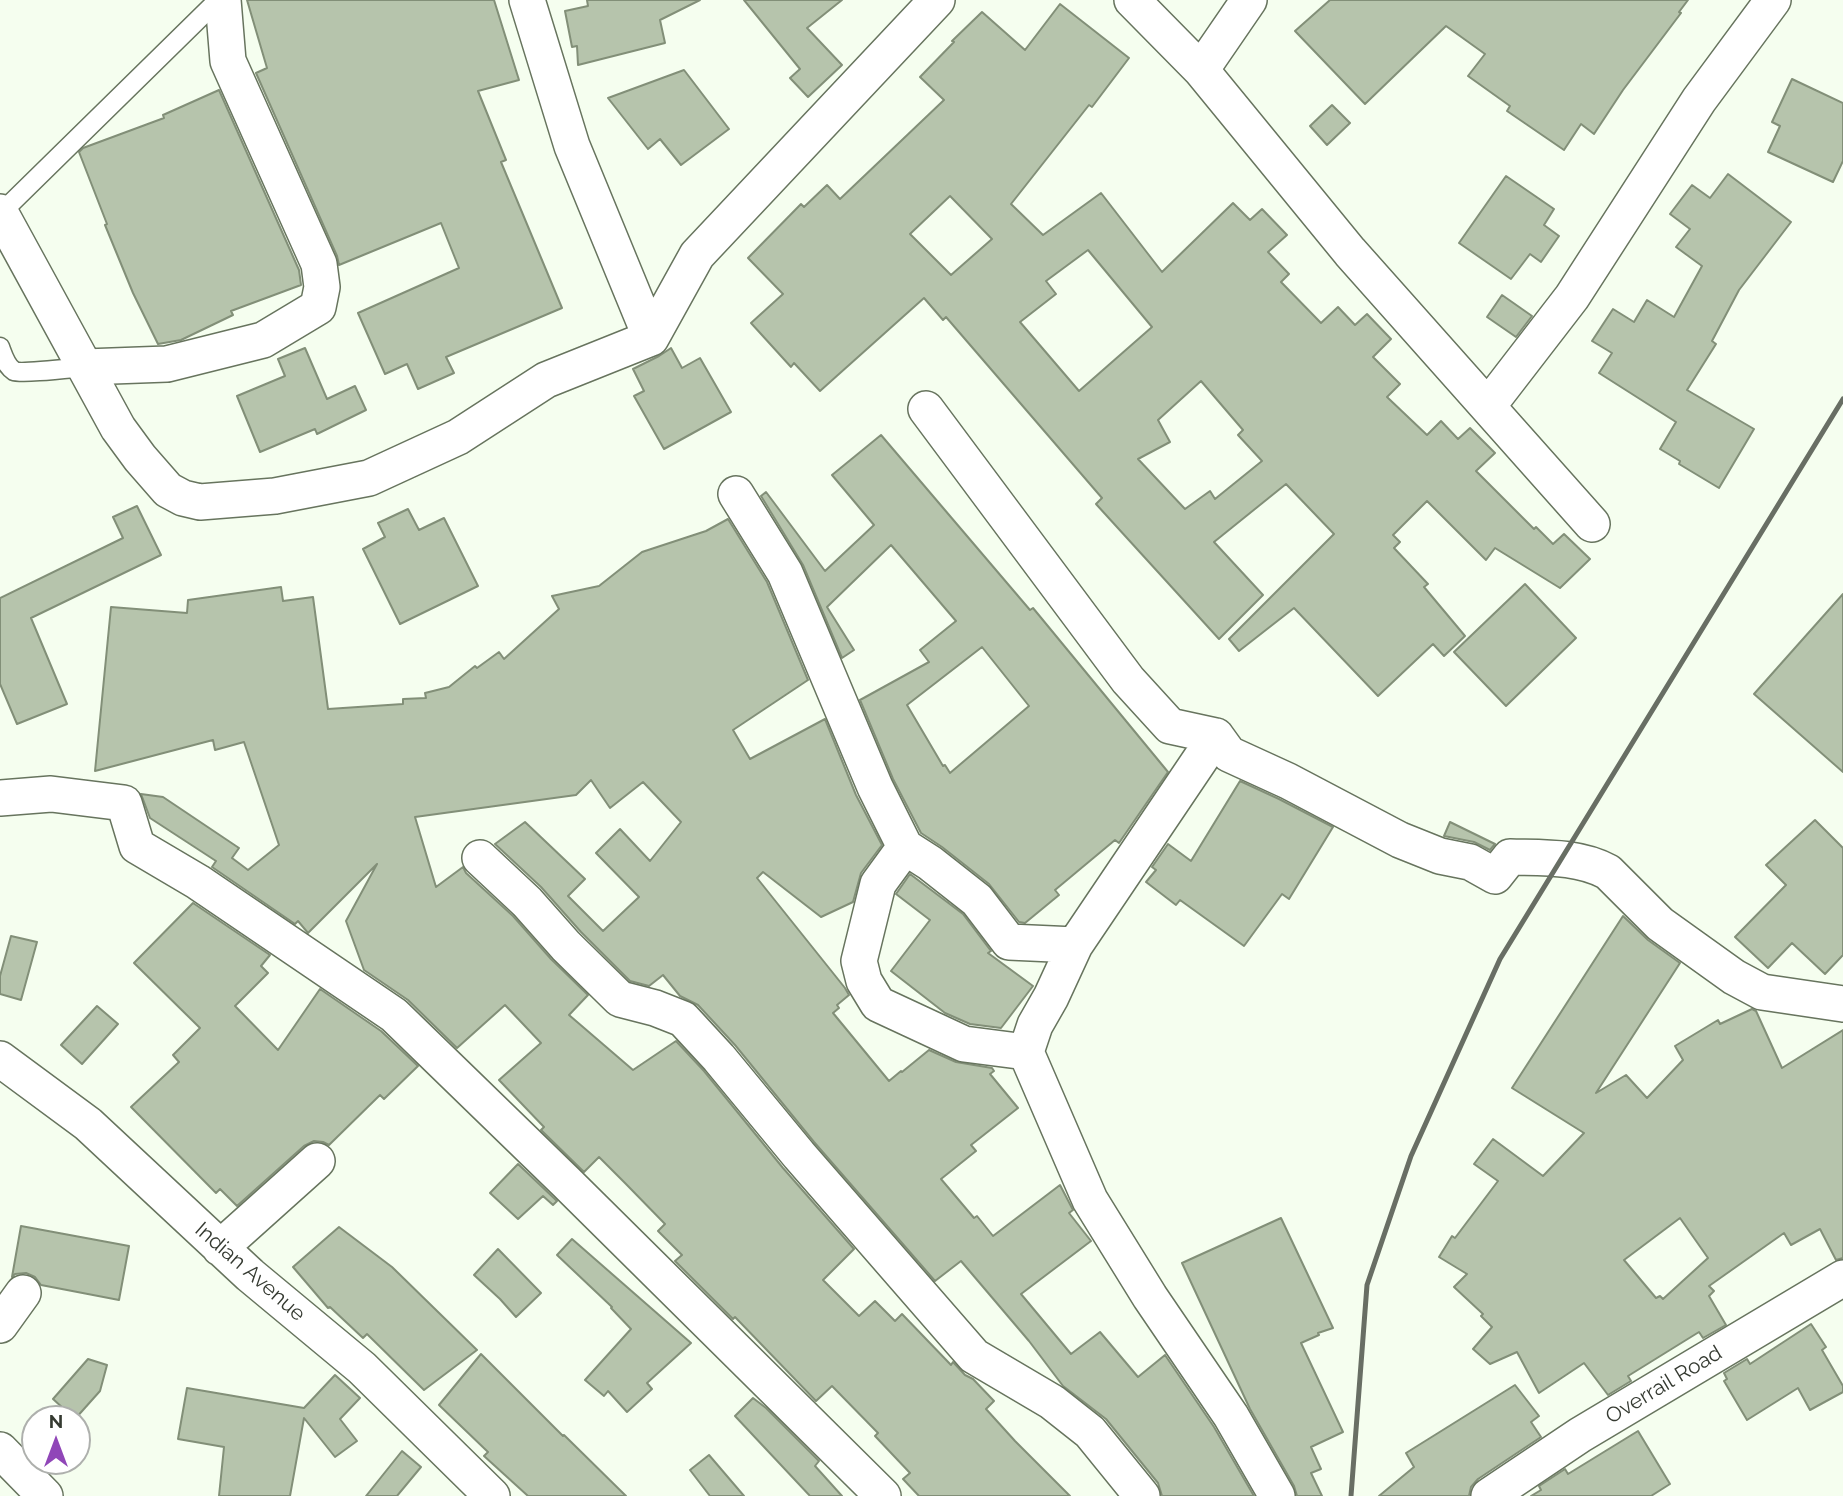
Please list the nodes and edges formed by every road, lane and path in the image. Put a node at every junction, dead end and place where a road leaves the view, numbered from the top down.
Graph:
1 (221, 0) edge
2 (527, 0) edge
3 (937, 0) edge
4 (1132, 0) edge
5 (1249, 0) edge
6 (1773, 0) edge
7 (1201, 70) junction
8 (0, 213) edge
9 (651, 338) junction
10 (0, 347) edge
11 (85, 367) junction
12 (1488, 406) junction
13 (926, 409) dead end
14 (736, 494) dead end
15 (1592, 524) dead end
16 (1216, 736) junction
17 (0, 798) edge
18 (905, 847) junction
19 (480, 858) dead end
20 (1075, 945) junction
21 (1843, 1004) edge
22 (1026, 1052) junction
23 (0, 1059) edge
24 (317, 1161) dead end
25 (220, 1248) junction
26 (1843, 1278) edge
27 (23, 1293) dead end
28 (0, 1325) edge
29 (0, 1450) edge
30 (30, 1490) edge
31 (492, 1496) edge
32 (883, 1496) edge
33 (1142, 1496) edge
34 (1277, 1496) edge
35 (1489, 1496) edge

1 - 8 lane
1 - 11 street
2 - 9 street
3 - 9 street
4 - 7 street
5 - 7 street
6 - 12 street
7 - 12 street
8 - 11 street
9 - 11 street
10 - 11 lane
12 - 15 street
13 - 16 street
14 - 18 street
16 - 20 street
16 - 21 street
17 - 32 street
18 - 20 street
18 - 22 street
19 - 33 street
20 - 22 street
22 - 34 street
23 - 25 street, Indian Avenue
24 - 25 street
25 - 31 street, Indian Avenue
26 - 35 street, Overrail Road
27 - 28 street
29 - 30 street

